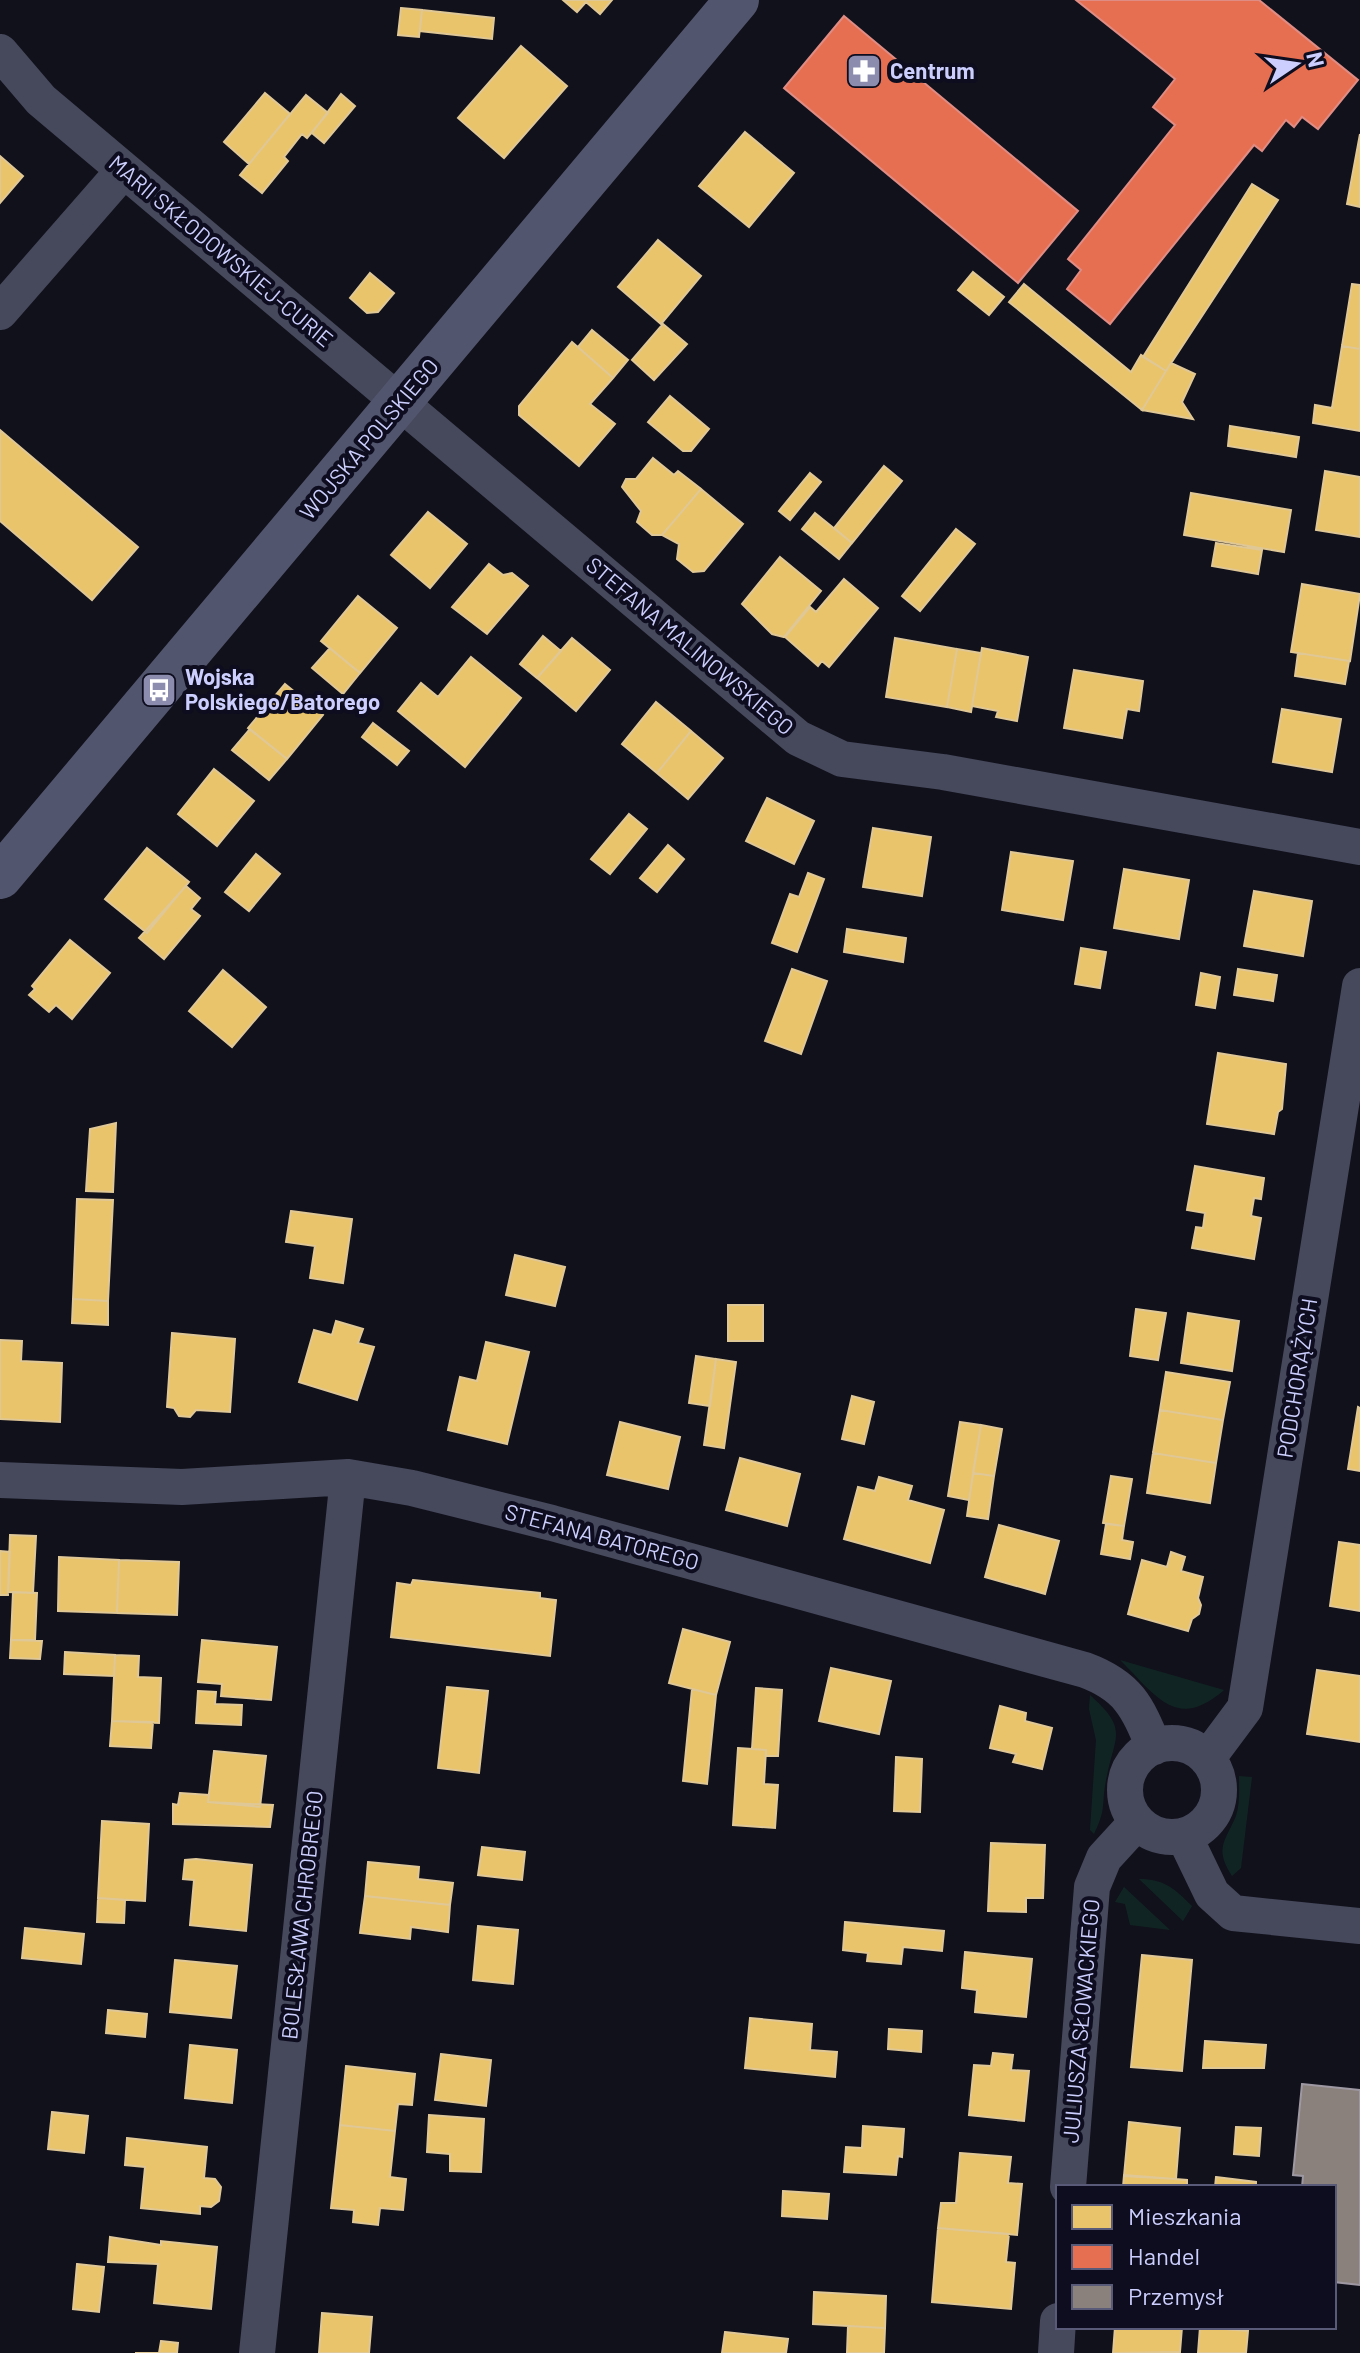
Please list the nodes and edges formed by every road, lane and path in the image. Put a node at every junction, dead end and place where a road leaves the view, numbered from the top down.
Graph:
1 (737, 0) edge
2 (0, 52) edge
3 (0, 78) edge
4 (41, 100) junction
5 (124, 170) junction
6 (0, 312) edge
7 (400, 401) junction
8 (1360, 847) edge
9 (0, 877) edge
10 (1360, 986) edge
11 (348, 1477) junction
12 (0, 1480) edge
13 (1154, 1747) junction
14 (1207, 1759) junction
15 (1137, 1822) junction
16 (1184, 1836) junction
17 (1360, 1926) edge
18 (1068, 2185) edge
19 (1058, 2329) edge
20 (257, 2353) edge
21 (1056, 2353) edge

1 - 7 main road, WOJSKA POLSKIEGO
2 - 4 street, MARII SKŁODOWSKIEJ-CURIE
3 - 4 street, MARII SKŁODOWSKIEJ-CURIE
4 - 5 street, MARII SKŁODOWSKIEJ-CURIE
5 - 6 street
5 - 7 street, MARII SKŁODOWSKIEJ-CURIE
7 - 8 street, STEFANA MALINOWSKIEGO
7 - 9 main road, WOJSKA POLSKIEGO
10 - 14 street, PODCHORĄŻYCH
11 - 12 street, STEFANA BATOREGO
11 - 13 street, STEFANA BATOREGO
11 - 20 street, BOLESŁAWA CHROBREGO
13 - 14 street
13 - 15 street
14 - 16 street
15 - 16 street
15 - 18 street, JULIUSZA SŁOWACKIEGO
16 - 17 street
19 - 21 street

